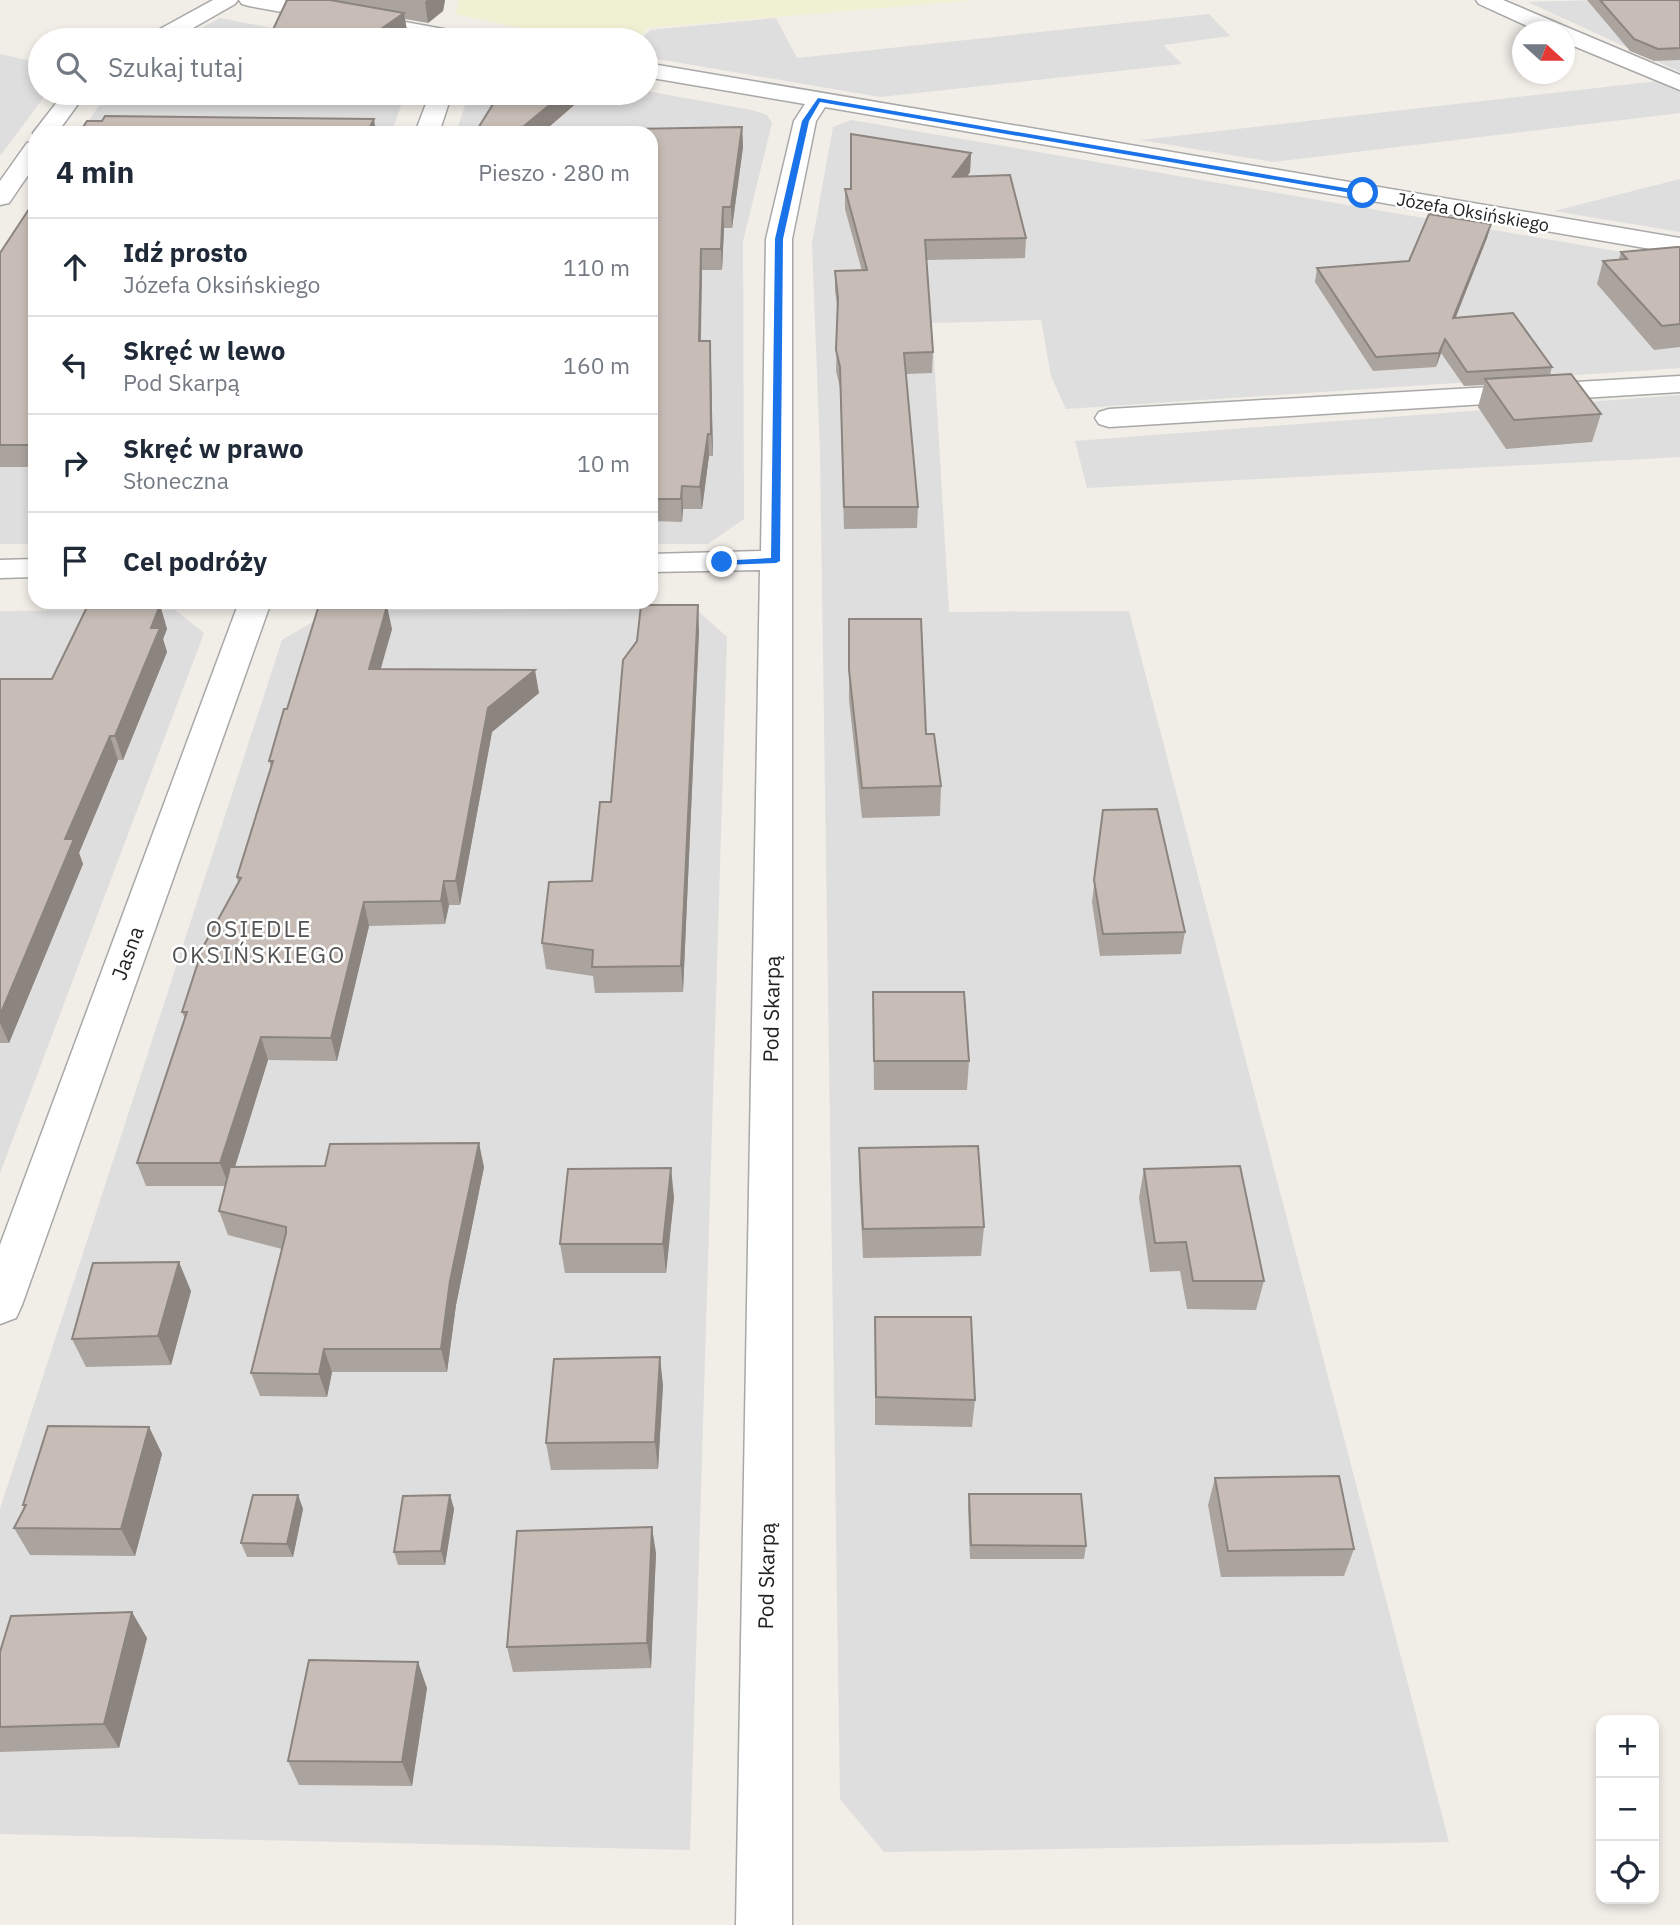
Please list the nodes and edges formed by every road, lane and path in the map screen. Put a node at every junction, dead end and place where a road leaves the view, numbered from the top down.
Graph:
1 (228, 0) edge
2 (249, 0) edge
3 (1486, 0) edge
4 (1534, 21) edge
5 (178, 28) edge
6 (404, 28) edge
7 (1575, 39) edge
8 (658, 72) edge
9 (1680, 83) edge
10 (818, 100) junction
11 (66, 105) edge
12 (437, 105) edge
13 (50, 126) edge
14 (429, 126) edge
15 (28, 158) edge
16 (0, 198) edge
17 (1680, 246) edge
18 (1680, 384) edge
19 (1109, 418) dead end
20 (776, 561) junction
21 (658, 563) edge
22 (28, 568) edge
23 (0, 569) edge
24 (252, 609) edge
25 (0, 1305) edge
26 (764, 1925) edge

1 - 5 street
2 - 6 street
3 - 4 street
7 - 9 street
8 - 10 street, Józefa Oksińskiego
10 - 17 street, Józefa Oksińskiego
10 - 20 street, Pod Skarpą
11 - 13 street
12 - 14 street
15 - 16 street
18 - 19 street
20 - 21 street
20 - 26 street, Pod Skarpą
22 - 23 street
24 - 25 street, Jasna

